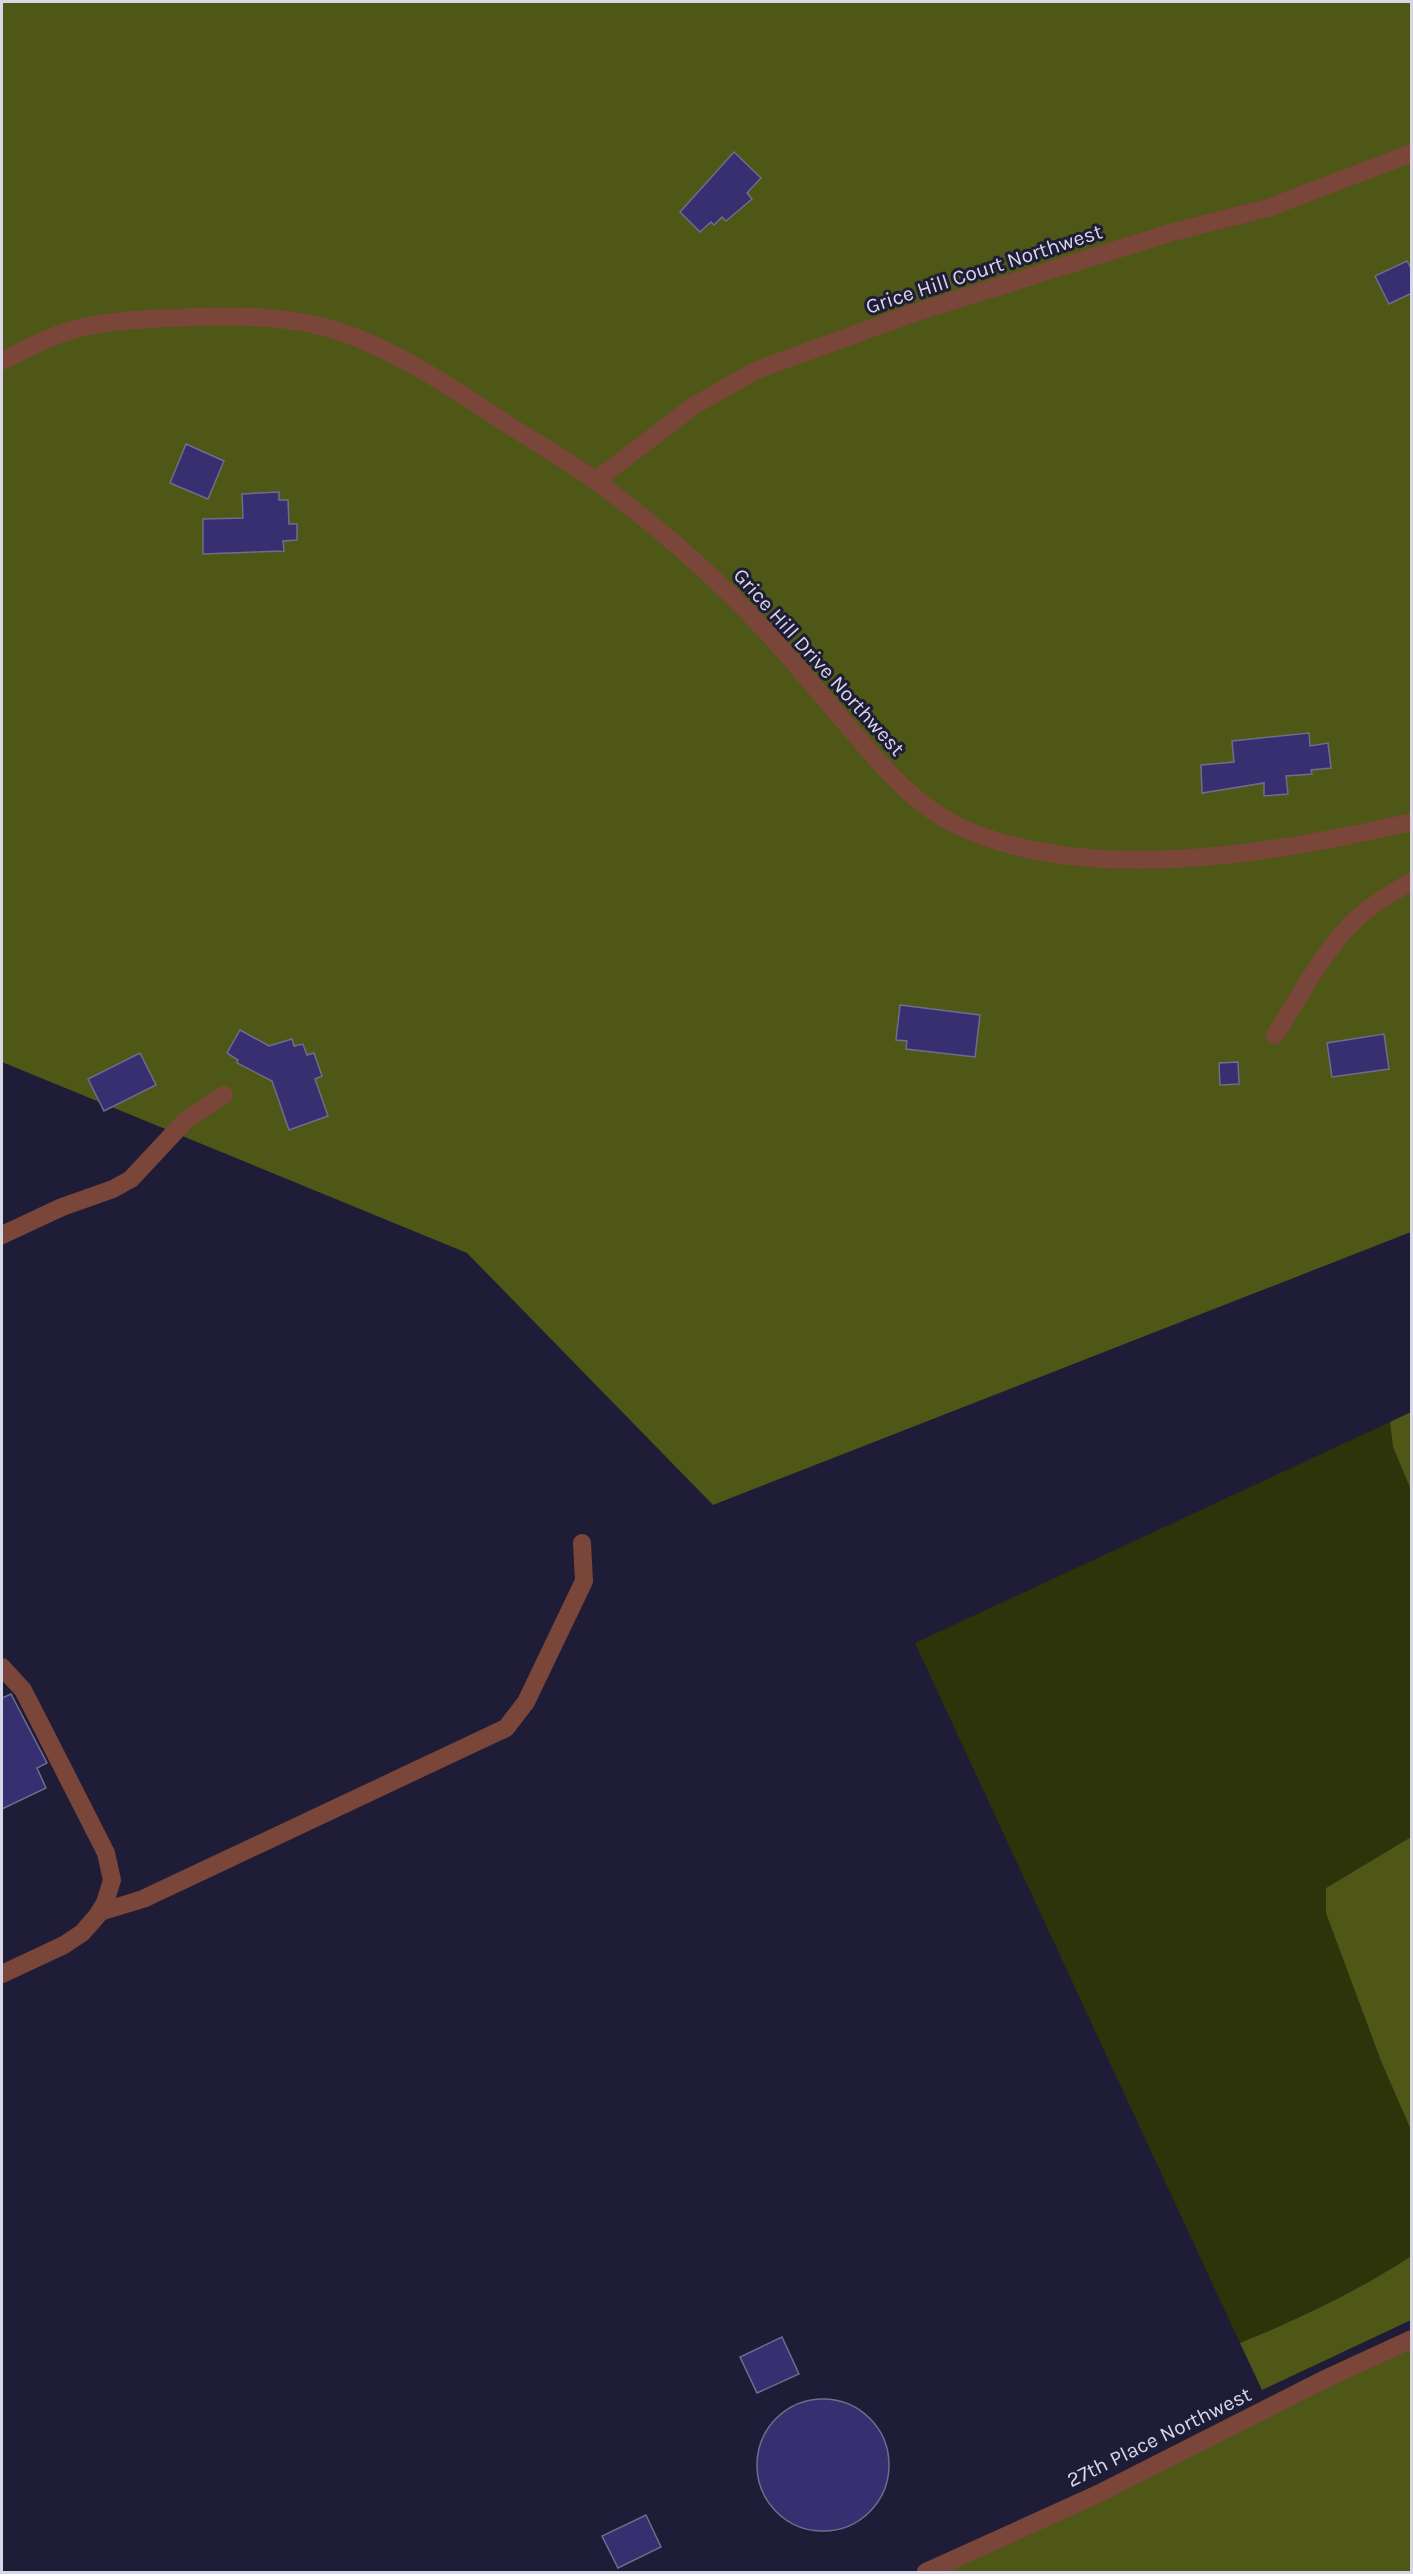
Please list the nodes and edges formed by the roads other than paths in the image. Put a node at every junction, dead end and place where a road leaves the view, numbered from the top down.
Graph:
1 (1412, 153) edge
2 (2, 361) edge
3 (596, 481) junction
4 (1412, 822) edge
5 (1412, 881) edge
6 (1275, 1035) dead end
7 (224, 1095) dead end
8 (2, 1235) edge
9 (582, 1543) dead end
10 (2, 1667) edge
11 (100, 1911) junction
12 (2, 1974) edge
13 (1412, 2339) edge
14 (926, 2572) edge

1 - 3 street, Grice Hill Court Northwest
2 - 3 street, Grice Hill Drive Northwest
3 - 4 street, Grice Hill Drive Northwest
5 - 6 street
7 - 8 street
9 - 11 street
10 - 11 street
11 - 12 street
13 - 14 street, 27th Place Northwest

